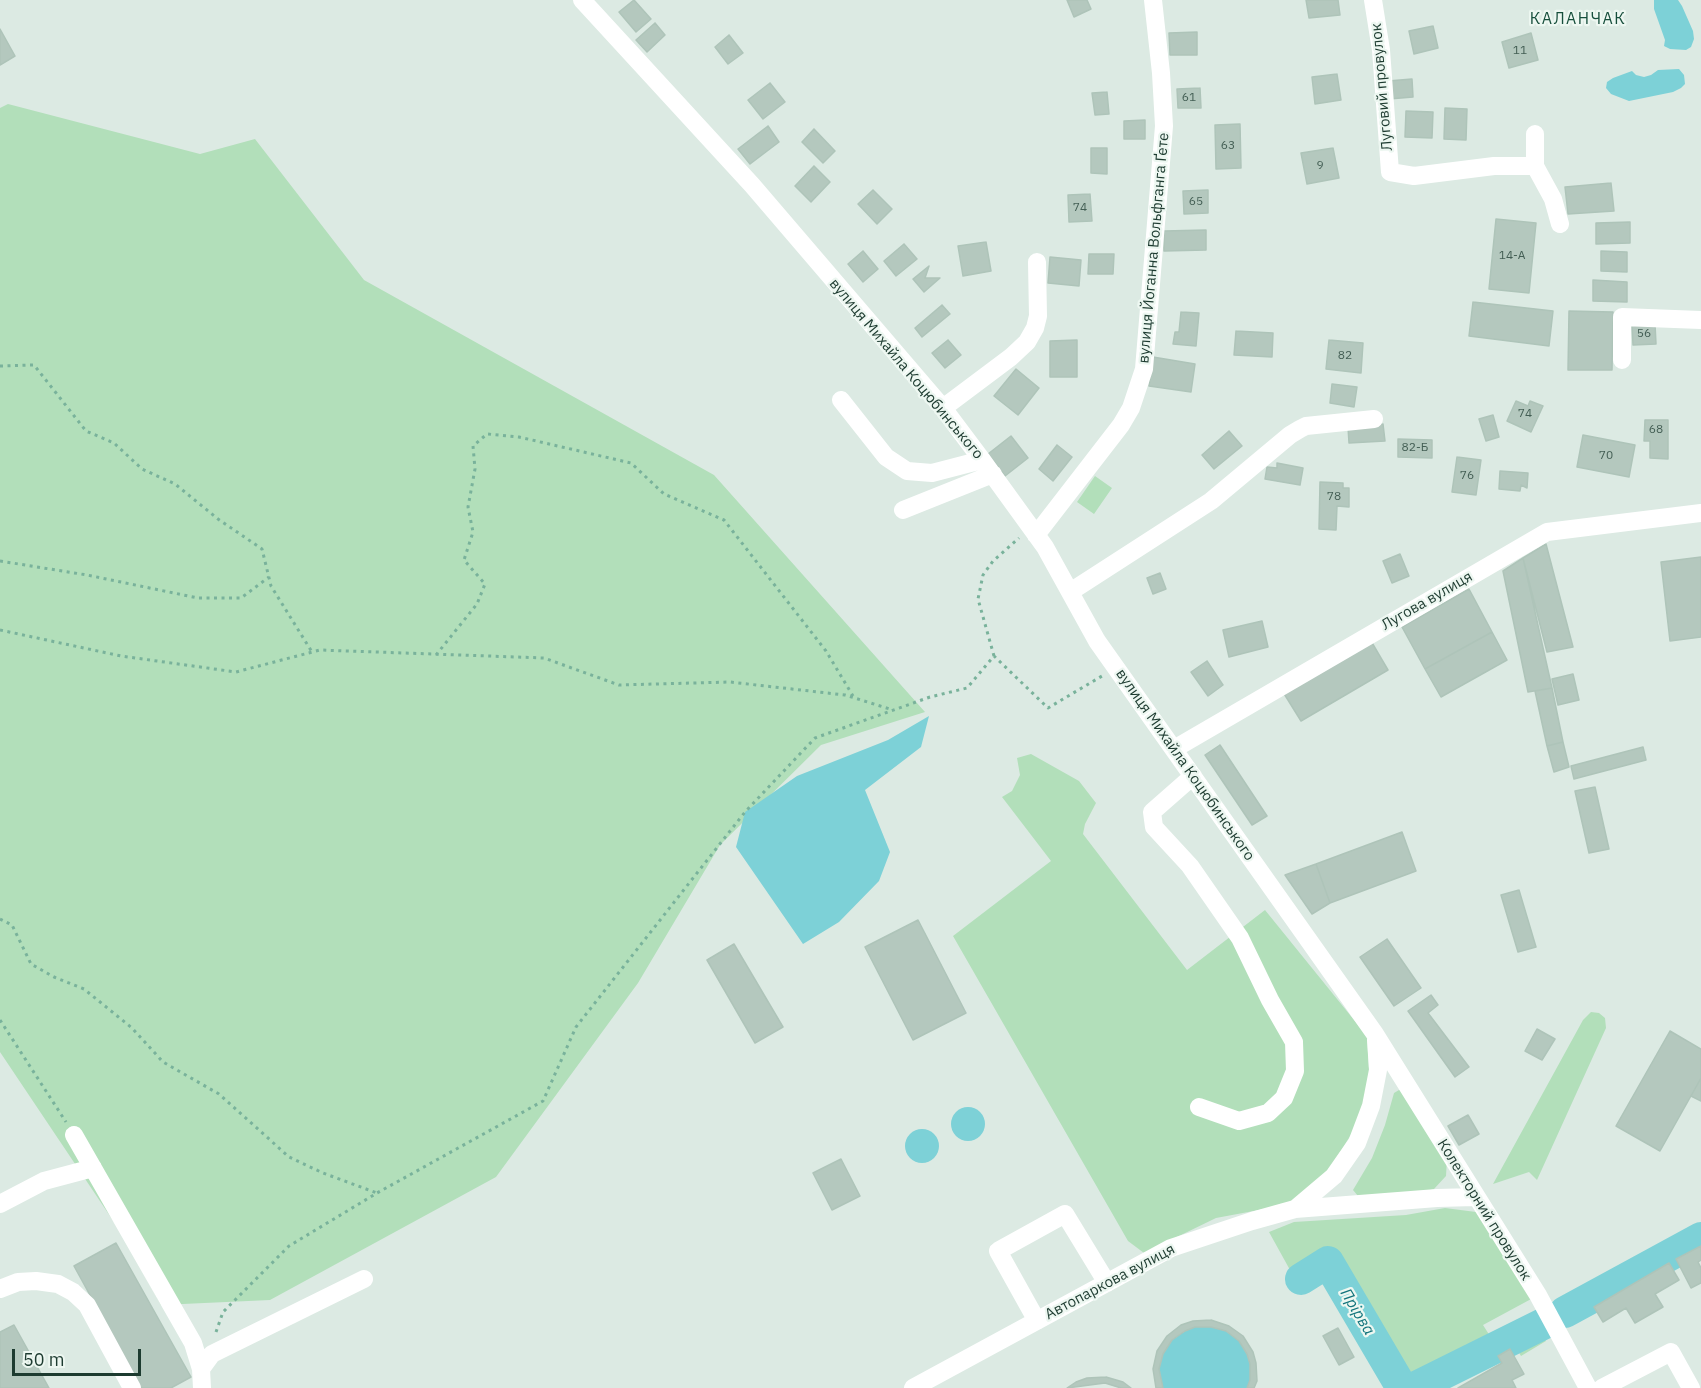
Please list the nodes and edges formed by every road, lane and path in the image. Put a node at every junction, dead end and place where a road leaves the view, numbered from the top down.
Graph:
1 (582, 0) edge
2 (1153, 0) edge
3 (1373, 0) edge
4 (1535, 134) dead end
5 (1535, 166) junction
6 (1560, 224) dead end
7 (1037, 262) dead end
8 (1701, 320) edge
9 (1622, 360) dead end
10 (0, 366) edge
11 (841, 400) dead end
12 (943, 408) junction
13 (1374, 419) dead end
14 (988, 467) junction
15 (903, 510) dead end
16 (1701, 513) edge
17 (1033, 531) junction
18 (0, 561) edge
19 (269, 577) junction
20 (1070, 592) junction
21 (0, 630) edge
22 (312, 652) junction
23 (436, 656) junction
24 (994, 656) junction
25 (1116, 667) junction
26 (854, 698) junction
27 (893, 710) junction
28 (1174, 748) junction
29 (1193, 776) junction
30 (0, 919) edge
31 (0, 1020) edge
32 (1375, 1034) junction
33 (1199, 1107) dead end
34 (74, 1135) joint
35 (93, 1168) junction
36 (378, 1192) junction
37 (1475, 1197) junction
38 (0, 1204) edge
39 (1295, 1209) junction
40 (364, 1279) dead end
41 (1107, 1283) junction
42 (0, 1289) edge
43 (1037, 1321) junction
44 (212, 1341) dead end
45 (201, 1369) junction
46 (132, 1388) edge
47 (202, 1388) edge
48 (913, 1388) edge
49 (1588, 1388) edge
50 (1602, 1388) edge
51 (1691, 1388) edge

1 - 12 street, вулиця Михайла Коцюбинського
2 - 17 street, вулиця Йоганна Вольфганга Ґете
3 - 5 street, Луговий провулок
4 - 5 street
5 - 6 street
7 - 12 street
8 - 9 street
10 - 19 path
11 - 14 street
12 - 14 street, вулиця Михайла Коцюбинського
13 - 20 street
14 - 15 street
14 - 17 street, вулиця Михайла Коцюбинського
16 - 28 street, Лугова вулиця
17 - 20 street, вулиця Михайла Коцюбинського
17 - 24 path
18 - 19 path
19 - 22 path
20 - 25 street, вулиця Михайла Коцюбинського
21 - 22 path
22 - 23 path
23 - 26 path
23 - 26 path
24 - 25 path
24 - 27 path
25 - 28 street, вулиця Михайла Коцюбинського
26 - 27 path
27 - 36 path
28 - 29 street, вулиця Михайла Коцюбинського
29 - 32 street, вулиця Михайла Коцюбинського
29 - 33 street
30 - 36 path
31 - 34 path
32 - 37 street, Колекторний провулок
32 - 39 street, Автопаркова вулиця
34 - 35 street
35 - 38 street
35 - 45 street
36 - 44 path
37 - 39 street
37 - 49 street, Колекторний провулок
39 - 41 street, Автопаркова вулиця
40 - 45 street
41 - 43 street, Автопаркова вулиця
41 - 43 street
42 - 46 street
43 - 48 street, Автопаркова вулиця
45 - 47 street
50 - 51 street

